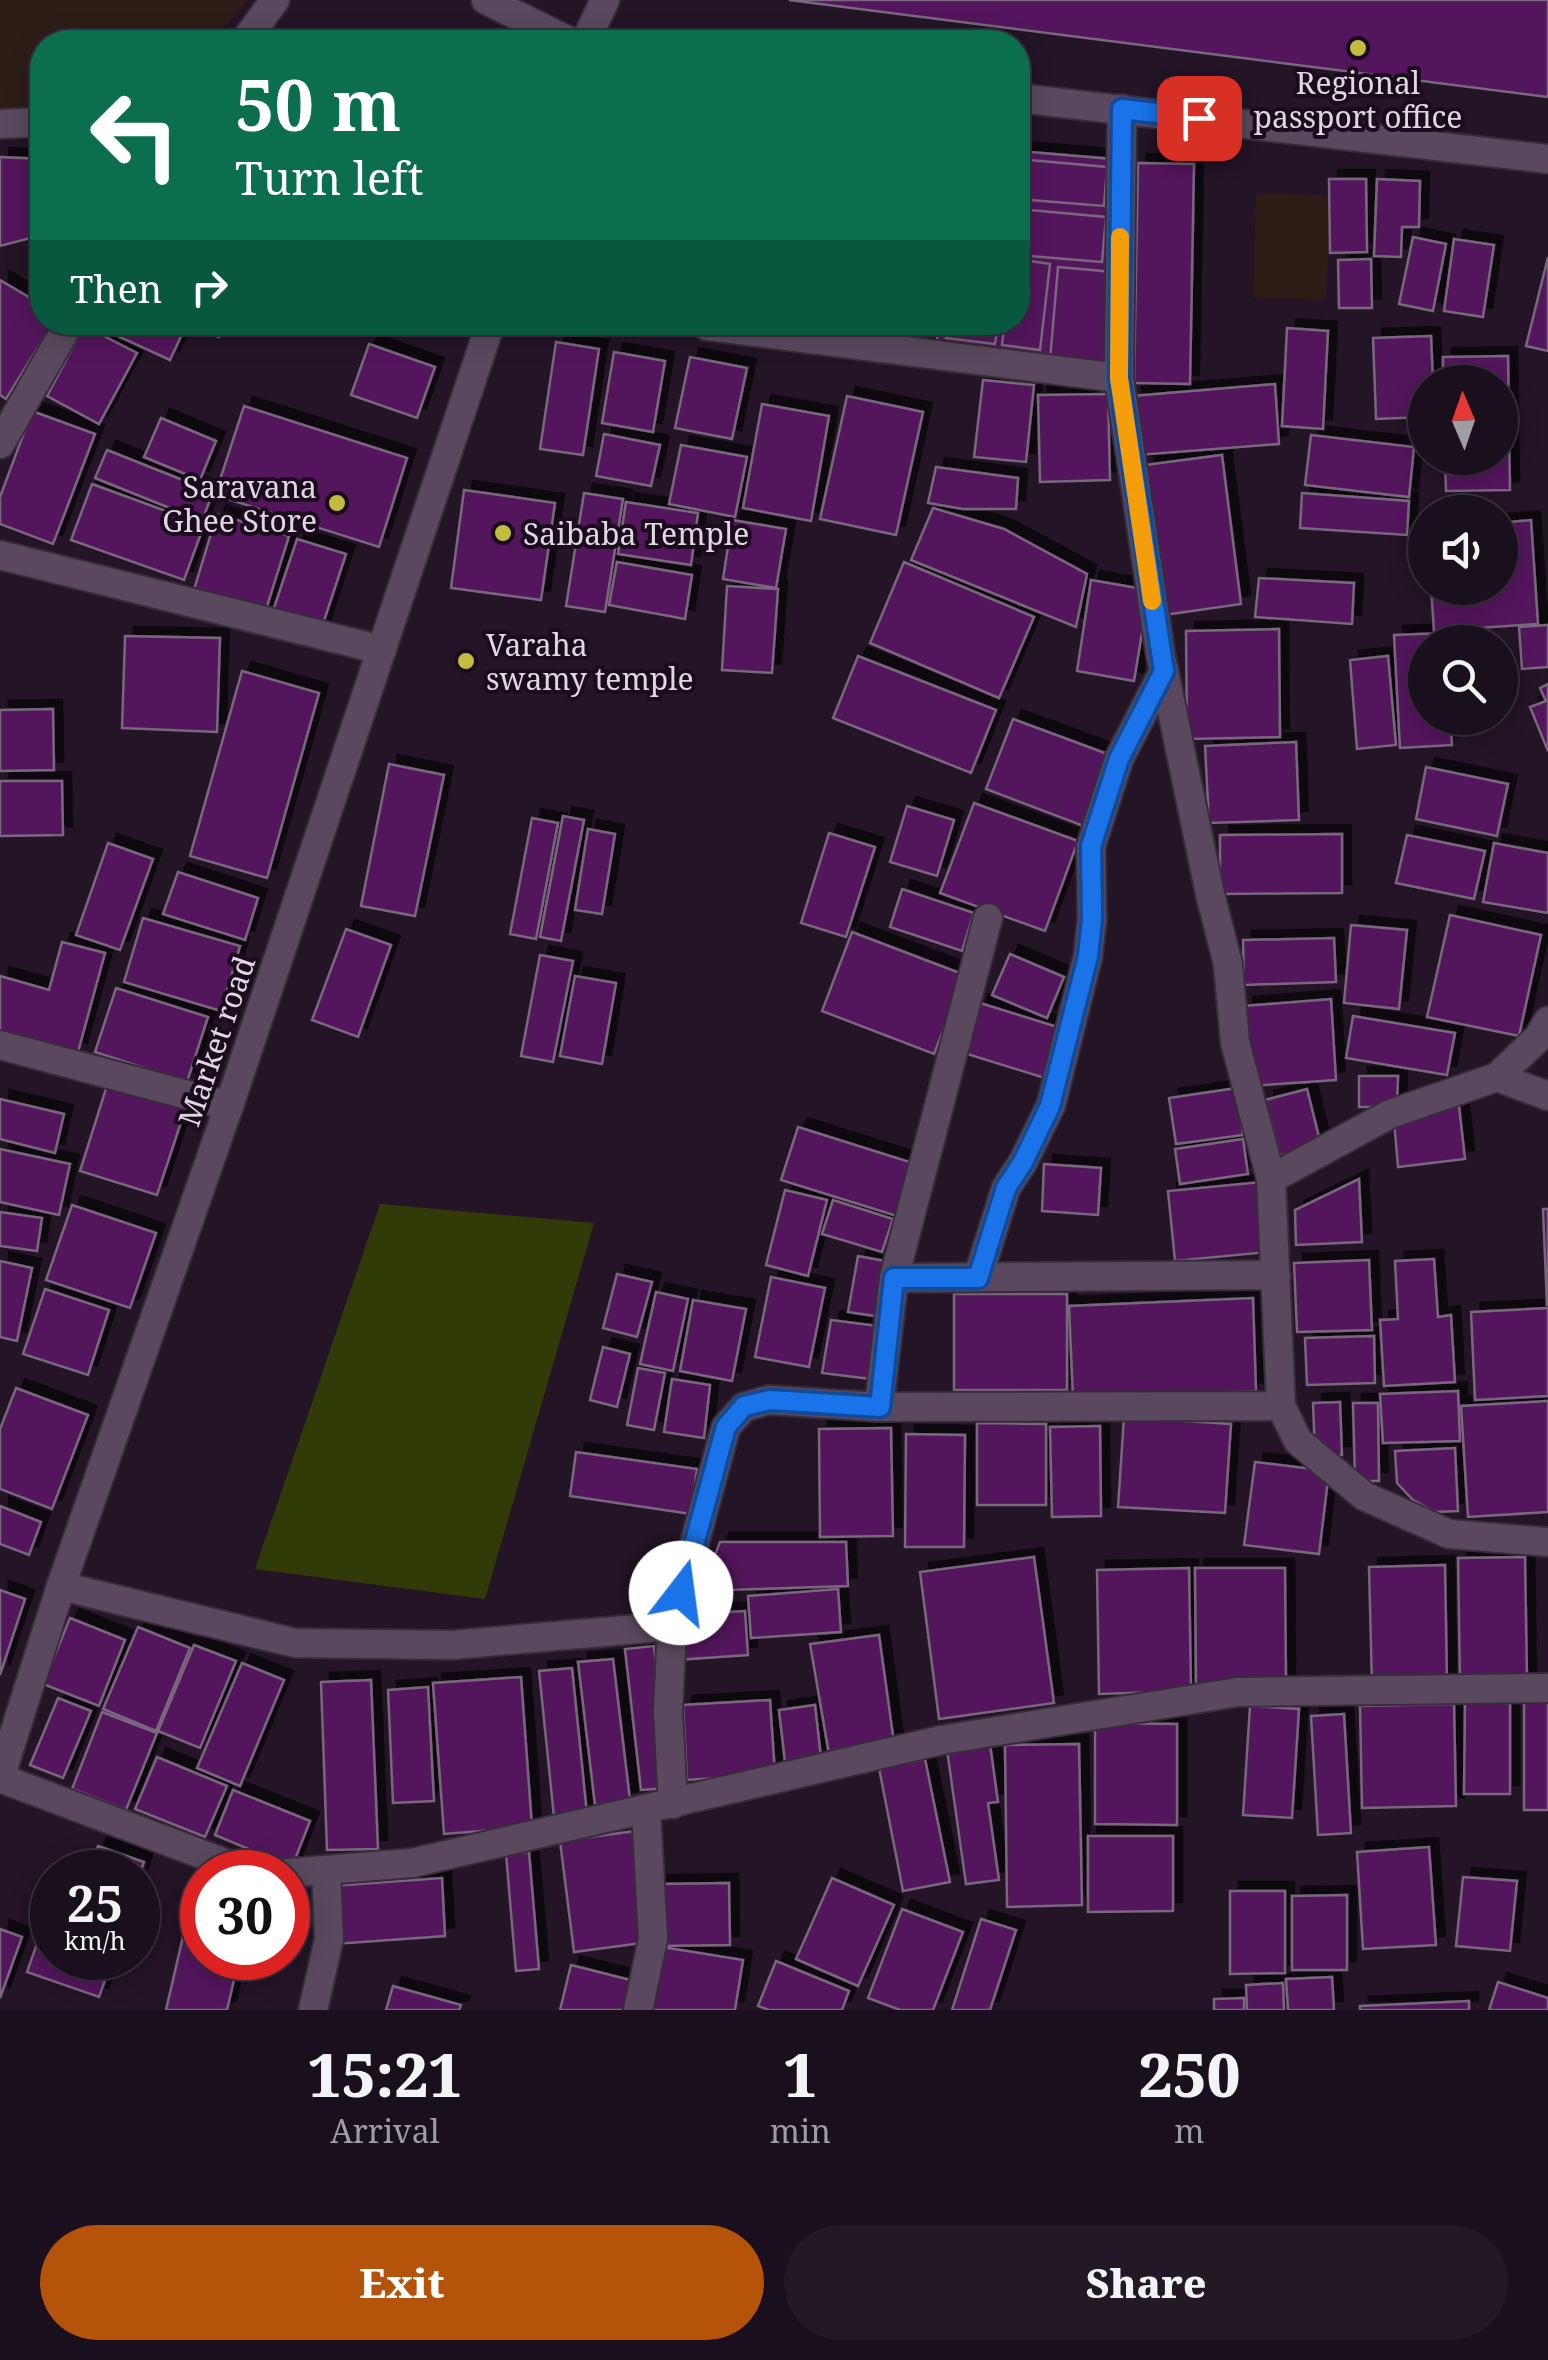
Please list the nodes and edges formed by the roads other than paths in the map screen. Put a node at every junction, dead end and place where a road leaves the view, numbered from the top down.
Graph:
1 (275, 0) edge
2 (486, 0) edge
3 (605, 0) edge
4 (253, 30) edge
5 (547, 30) edge
6 (591, 30) edge
7 (1030, 99) edge
8 (1122, 109) junction
9 (30, 123) edge
10 (0, 124) edge
11 (1548, 160) edge
12 (63, 335) edge
13 (487, 335) edge
14 (778, 335) edge
15 (1119, 378) junction
16 (0, 444) edge
17 (0, 555) edge
18 (382, 650) junction
19 (1164, 671) junction
20 (988, 918) dead end
21 (1548, 1021) edge
22 (0, 1046) edge
23 (1497, 1077) junction
24 (1548, 1096) edge
25 (228, 1106) junction
26 (1271, 1179) junction
27 (1276, 1275) junction
28 (894, 1278) junction
29 (978, 1278) junction
30 (1281, 1406) junction
31 (880, 1407) junction
32 (1548, 1542) edge
33 (60, 1586) junction
34 (672, 1626) junction
35 (1548, 1688) edge
36 (5, 1740) edge
37 (0, 1778) edge
38 (659, 1807) junction
39 (191, 1850) edge
40 (326, 1870) junction
41 (310, 1872) edge
42 (312, 2010) edge
43 (638, 2010) edge

1 - 4 street
2 - 5 street
3 - 6 street
7 - 8 street
8 - 11 street
8 - 15 street
9 - 10 street
12 - 16 street
13 - 18 street, Market road
14 - 15 street
15 - 19 street
17 - 18 street
18 - 25 street, Market road
19 - 26 street
19 - 29 street
20 - 28 street
21 - 23 street
22 - 25 street
23 - 24 street
23 - 26 street
25 - 33 street, Market road
26 - 27 street
27 - 29 street
27 - 30 street
28 - 29 street
28 - 31 street
30 - 31 street
30 - 32 street
31 - 34 street
33 - 34 street
33 - 36 street, Market road
34 - 38 street
35 - 38 street
36 - 37 street, Market road
37 - 39 street
38 - 40 street
38 - 43 street
40 - 41 street
40 - 42 street

